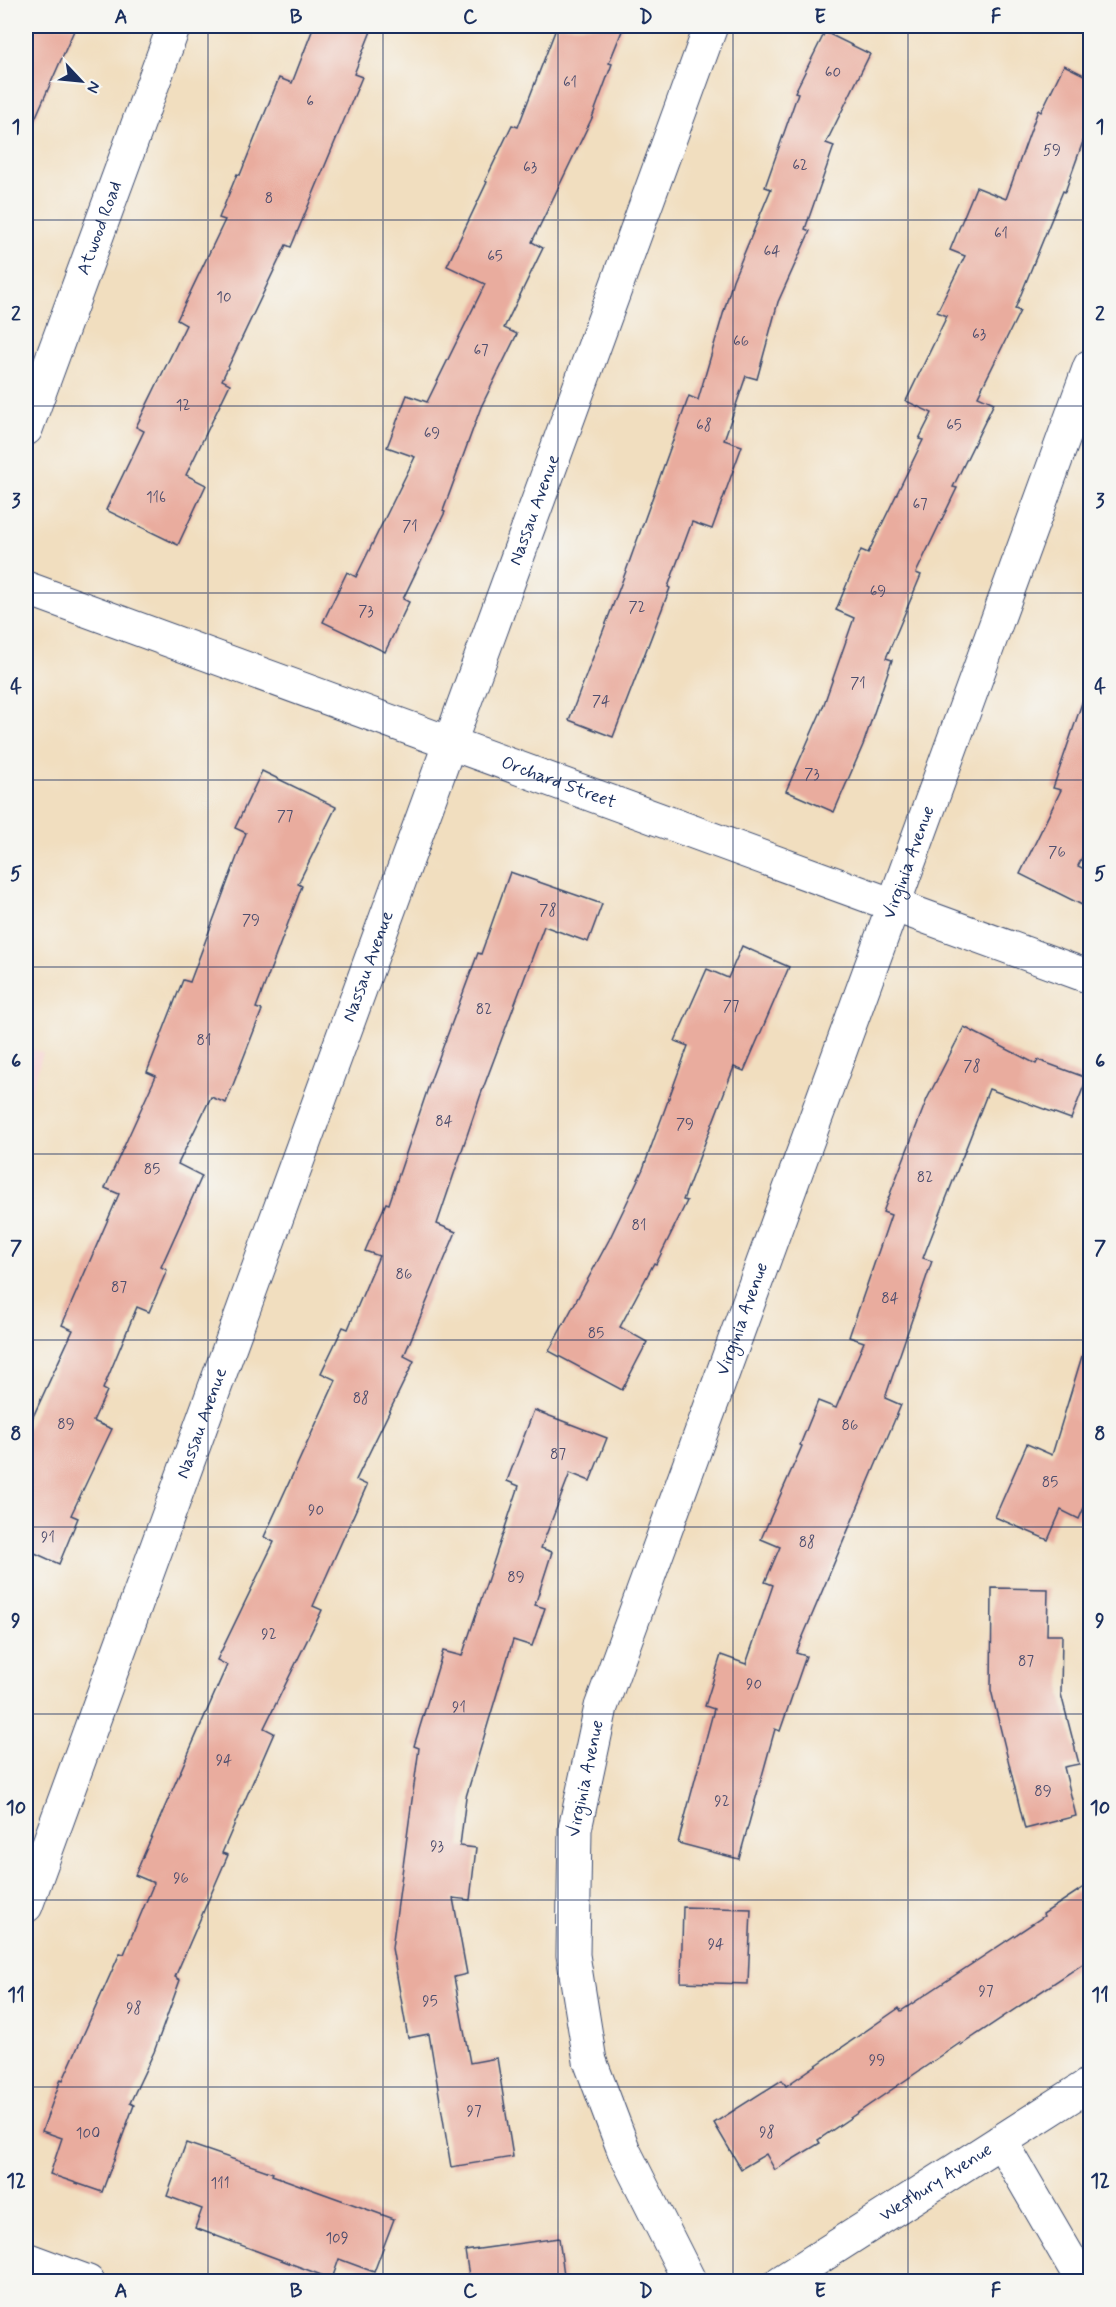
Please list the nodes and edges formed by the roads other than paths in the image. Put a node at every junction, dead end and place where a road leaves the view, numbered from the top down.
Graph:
1 (174, 26) edge
2 (711, 26) edge
3 (1090, 366) edge
4 (26, 429) edge
5 (26, 588) edge
6 (449, 743) junction
7 (894, 905) junction
8 (1090, 977) edge
9 (26, 1906) edge
10 (1090, 2084) edge
11 (1000, 2141) junction
12 (26, 2259) edge
13 (88, 2282) edge
14 (690, 2282) edge
15 (781, 2282) edge
16 (1083, 2282) edge

1 - 4 street, Atwood Road
2 - 6 street, Nassau Avenue
3 - 7 street, Virginia Avenue
5 - 6 street, Orchard Street
6 - 7 street, Orchard Street
6 - 9 street, Nassau Avenue
7 - 8 street, Orchard Street
7 - 14 street, Virginia Avenue
10 - 11 street, Westbury Avenue
11 - 15 street, Westbury Avenue
11 - 16 street
12 - 13 street

